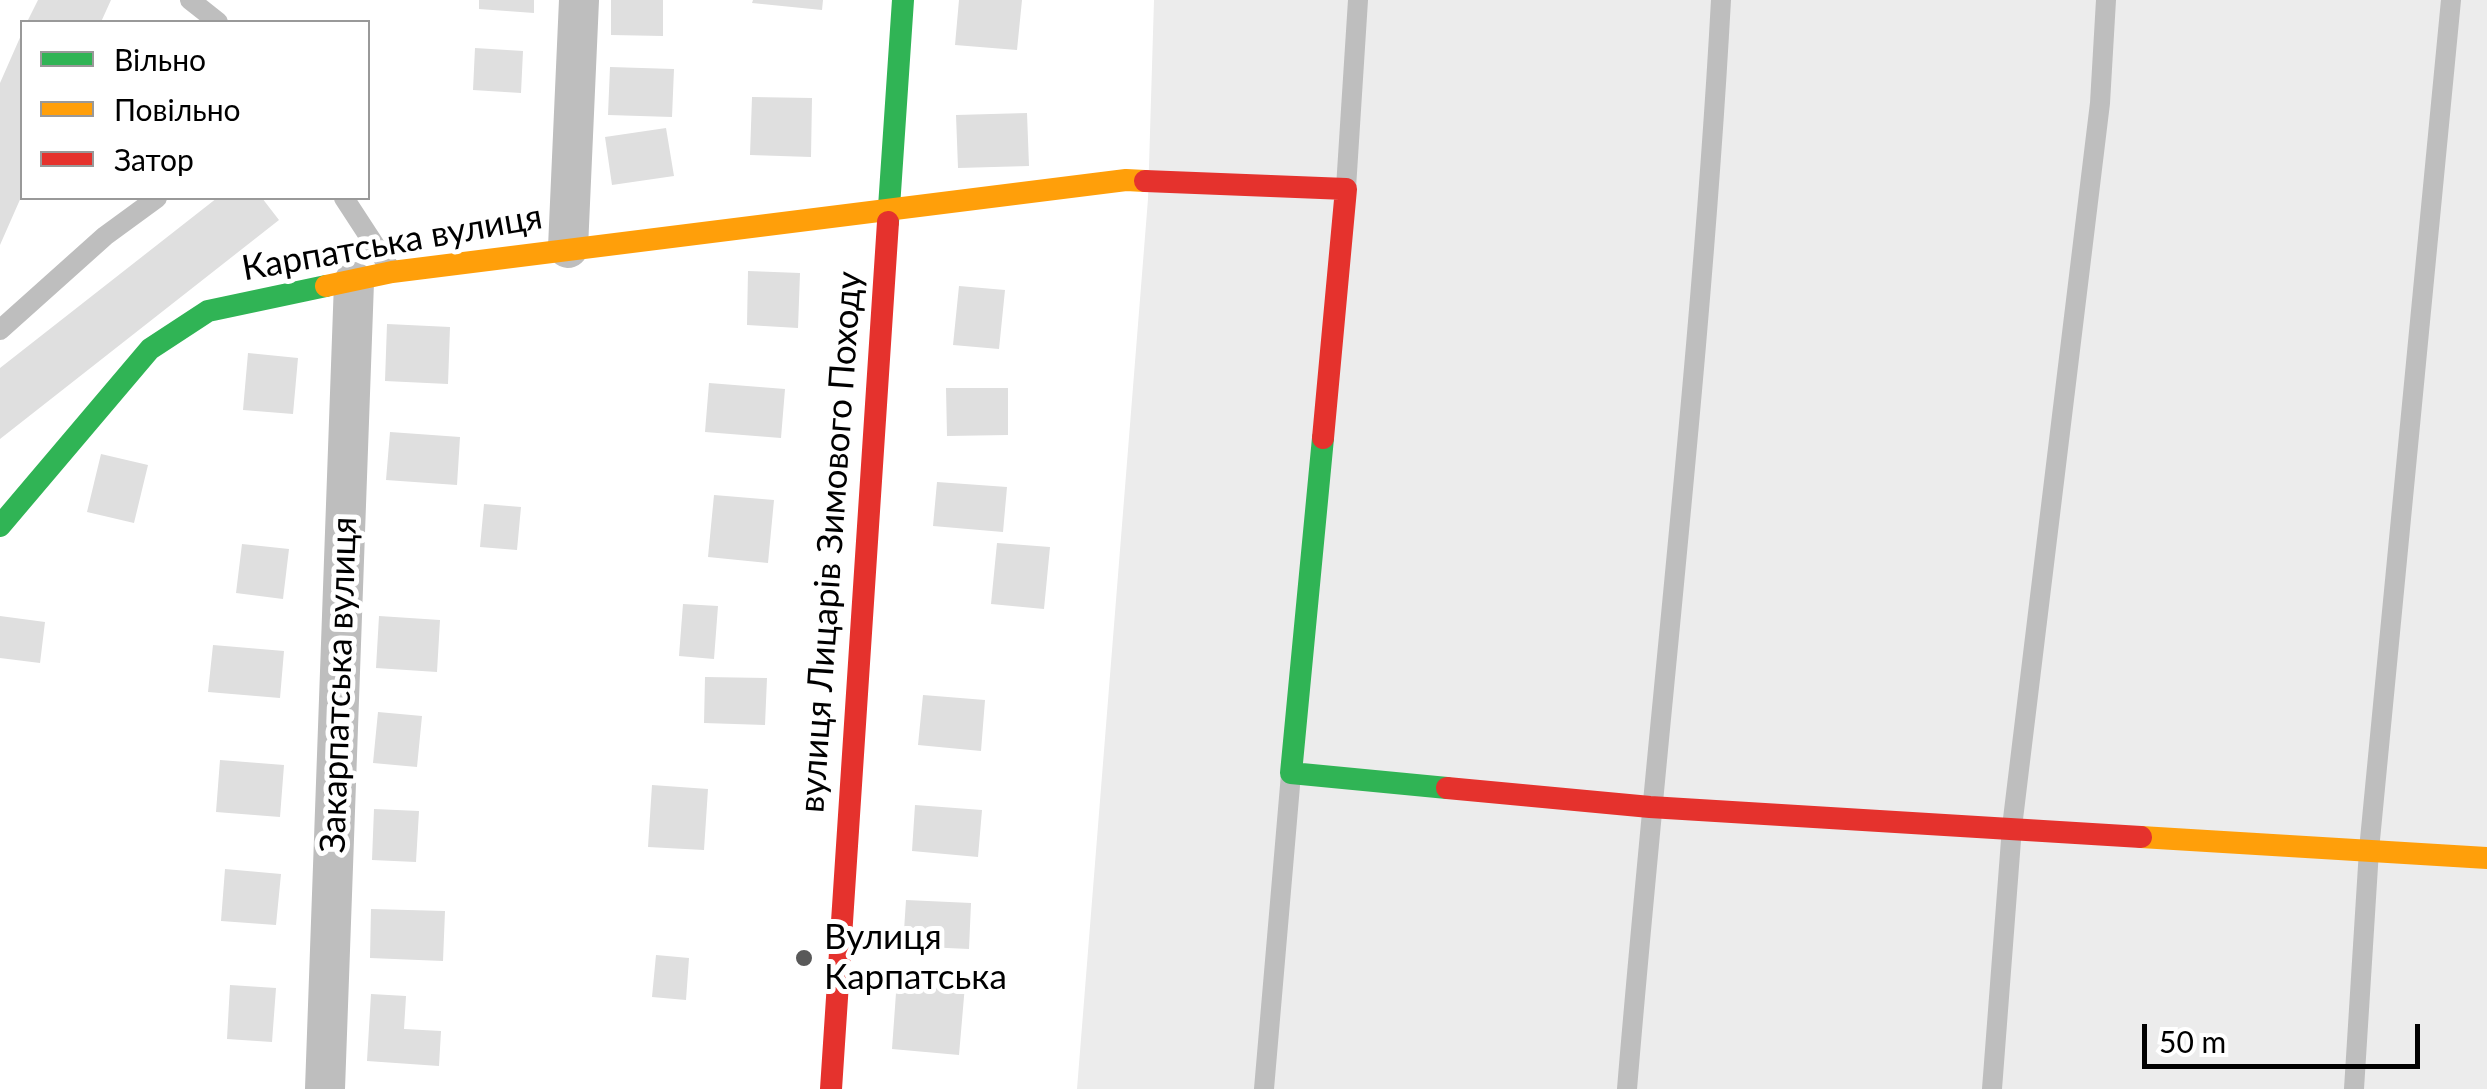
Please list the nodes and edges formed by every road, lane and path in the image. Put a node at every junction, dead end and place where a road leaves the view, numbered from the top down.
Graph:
1 (190, 0) edge
2 (579, 0) edge
3 (903, 0) edge
4 (1358, 0) edge
5 (1720, 0) edge
6 (2106, 0) edge
7 (2451, 0) edge
8 (215, 20) edge
9 (1346, 189) junction
10 (153, 200) edge
11 (345, 200) edge
12 (888, 210) junction
13 (568, 248) junction
14 (373, 277) junction
15 (0, 330) edge
16 (0, 526) edge
17 (1291, 772) junction
18 (1650, 807) junction
19 (2012, 827) junction
20 (2369, 850) junction
21 (2487, 858) edge
22 (325, 1089) edge
23 (831, 1089) edge
24 (1264, 1089) edge
25 (1627, 1089) edge
26 (1992, 1089) edge
27 (2354, 1089) edge

1 - 8 lane
2 - 13 street
3 - 12 street, вулиця Лицарів Зимового Походу
4 - 9 lane
5 - 18 lane
6 - 19 lane
7 - 20 lane
9 - 12 street, Карпатська вулиця
9 - 17 street
10 - 15 lane
11 - 14 lane
12 - 13 street, Карпатська вулиця
12 - 23 street, вулиця Лицарів Зимового Походу
13 - 14 street, Карпатська вулиця
14 - 16 street, Карпатська вулиця
14 - 22 street, Закарпатська вулиця
17 - 18 street
17 - 24 lane
18 - 19 street
18 - 25 lane
19 - 20 street
19 - 26 lane
20 - 21 street
20 - 27 lane

